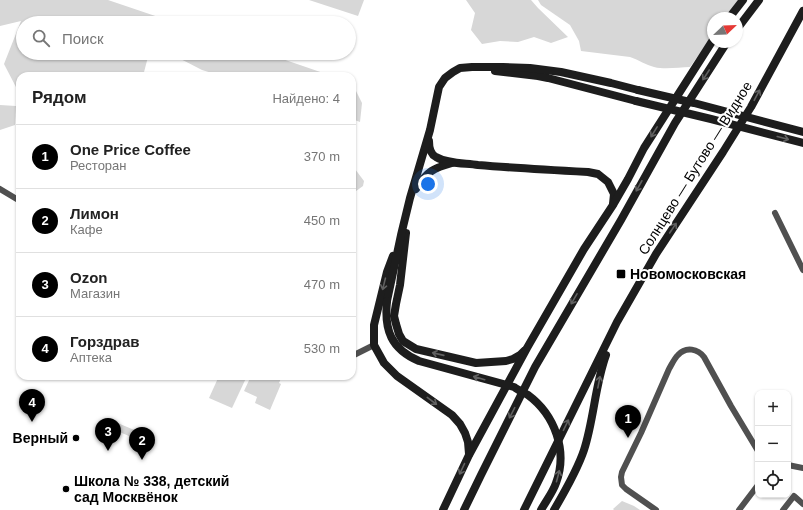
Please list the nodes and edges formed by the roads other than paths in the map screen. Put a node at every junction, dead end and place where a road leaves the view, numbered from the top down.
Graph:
1 (743, 0) edge
2 (759, 0) edge
3 (803, 11) edge
4 (734, 12) edge
5 (743, 21) edge
6 (708, 48) edge
7 (723, 48) edge
8 (477, 68) junction
9 (803, 132) edge
10 (429, 134) junction
11 (803, 143) edge
12 (454, 162) junction
13 (0, 189) edge
14 (410, 198) junction
15 (16, 199) edge
16 (613, 205) junction
17 (408, 207) junction
18 (775, 213) dead end
19 (401, 235) junction
20 (803, 270) edge
21 (617, 322) junction
22 (374, 344) junction
23 (527, 348) junction
24 (356, 354) edge
25 (755, 446) edge
26 (469, 455) junction
27 (791, 466) edge
28 (803, 468) edge
29 (755, 489) edge
30 (803, 504) edge
31 (443, 510) edge
32 (464, 510) edge
33 (524, 510) edge
34 (541, 510) edge
35 (554, 510) edge
36 (656, 510) edge
37 (739, 510) edge
38 (783, 510) edge

1 - 4 main road
2 - 5 main road
21 -> 3 main road, Солнцево — Бутово — Видное
6 -> 16 main road
7 -> 32 main road
8 - 9 main road, bridge
8 - 10 main road
8 -> 11 main road, bridge
10 - 12 main road
10 - 14 main road
12 - 14 main road
12 - 16 main road
13 - 15 street
14 - 17 main road
16 - 23 main road
17 - 19 main road
23 -> 17 main road
18 - 20 street
19 -> 22 main road
34 -> 19 main road, bridge
33 -> 21 main road, Солнцево — Бутово — Видное
35 -> 21 main road
22 - 24 street
22 -> 26 main road
23 - 26 main road
25 - 36 street
26 -> 31 main road
27 - 28 street
29 - 37 street
30 - 38 street

